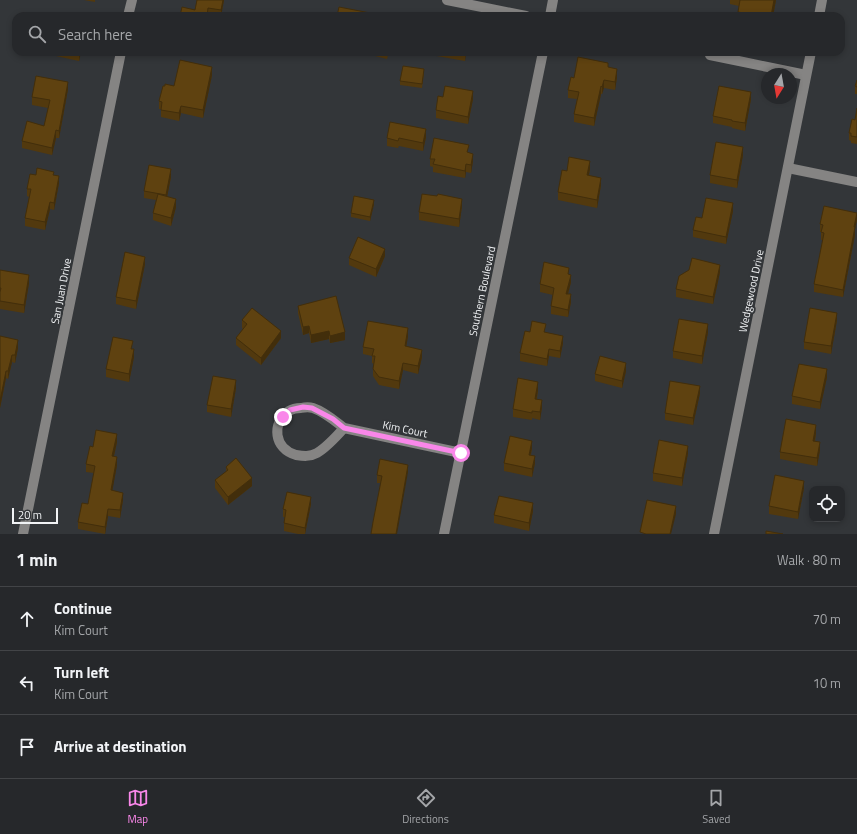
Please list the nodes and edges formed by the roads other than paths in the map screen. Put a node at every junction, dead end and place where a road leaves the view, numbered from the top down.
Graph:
1 (132, 0) edge
2 (447, 0) edge
3 (553, 0) edge
4 (822, 0) edge
5 (129, 12) edge
6 (506, 12) edge
7 (551, 12) edge
8 (820, 12) edge
9 (120, 56) edge
10 (542, 56) edge
11 (715, 56) edge
12 (810, 56) edge
13 (806, 76) junction
14 (788, 168) junction
15 (857, 182) edge
16 (344, 428) junction
17 (461, 453) junction
18 (23, 534) edge
19 (444, 534) edge
20 (714, 534) edge

1 - 5 street
2 - 6 street
3 - 7 street
4 - 8 street
9 - 18 street, San Juan Drive
10 - 17 street, Southern Boulevard
11 - 13 street
12 - 13 street, Wedgewood Drive
13 - 14 street, Wedgewood Drive
14 - 15 street
14 - 20 street, Wedgewood Drive
16 - 16 street, Kim Court
16 - 17 street, Kim Court
17 - 19 street, Southern Boulevard

